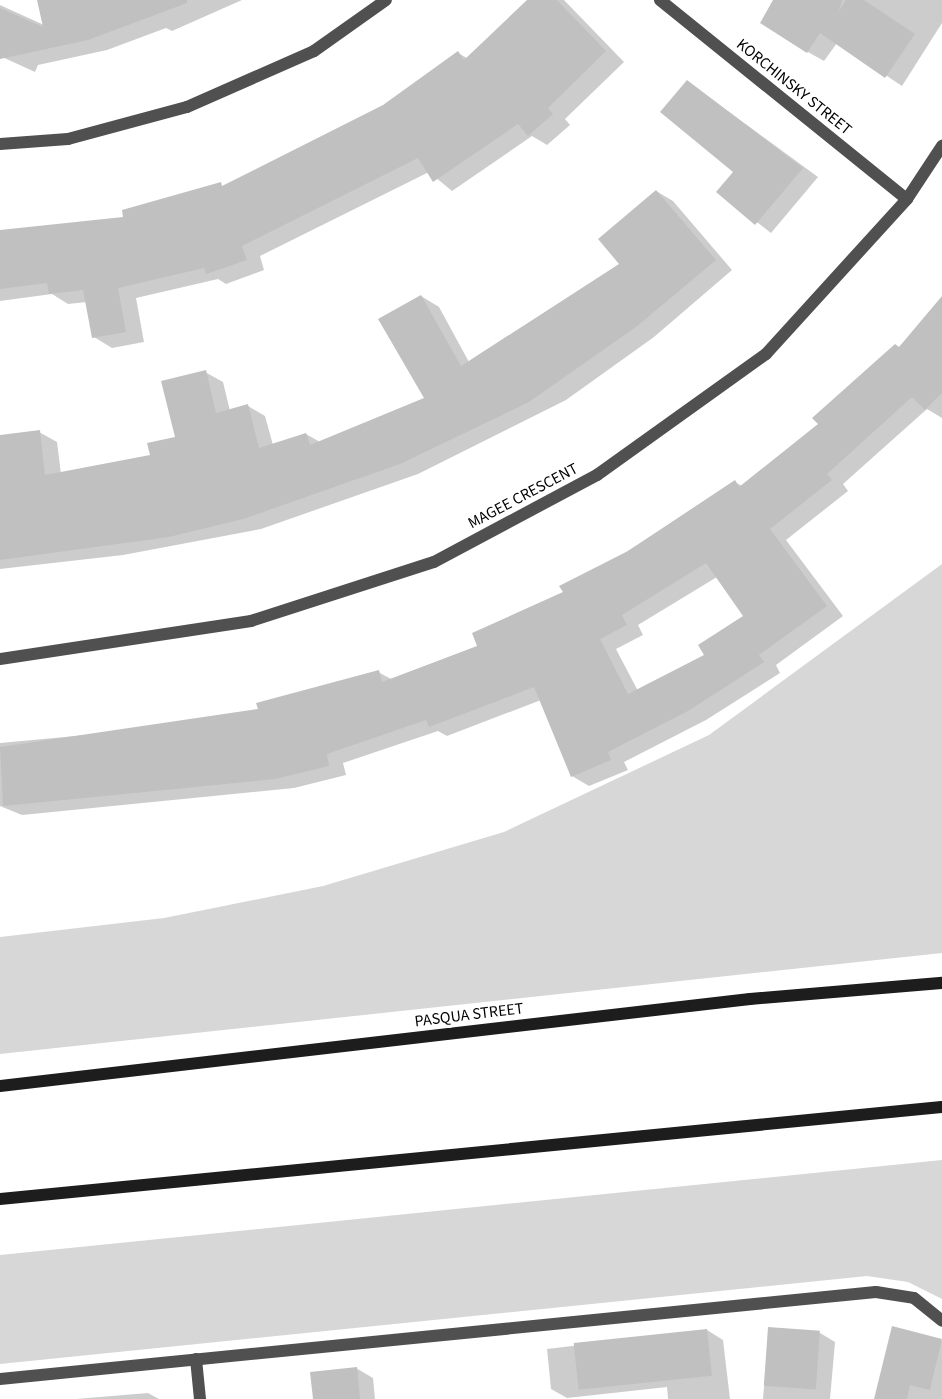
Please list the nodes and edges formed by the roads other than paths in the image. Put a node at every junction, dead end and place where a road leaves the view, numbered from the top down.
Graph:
1 (386, 0) edge
2 (660, 0) edge
3 (0, 144) edge
4 (942, 146) edge
5 (907, 199) junction
6 (0, 658) edge
7 (942, 983) edge
8 (0, 1086) edge
9 (942, 1107) edge
10 (0, 1199) edge
11 (942, 1321) edge
12 (196, 1359) junction
13 (0, 1379) edge
14 (201, 1399) edge

1 - 3 street
2 - 5 street, KORCHINSKY STREET
4 - 5 street, MAGEE CRESCENT
5 - 6 street, MAGEE CRESCENT
7 - 8 main road, PASQUA STREET
9 - 10 main road
11 - 12 street
12 - 13 street
12 - 14 street

